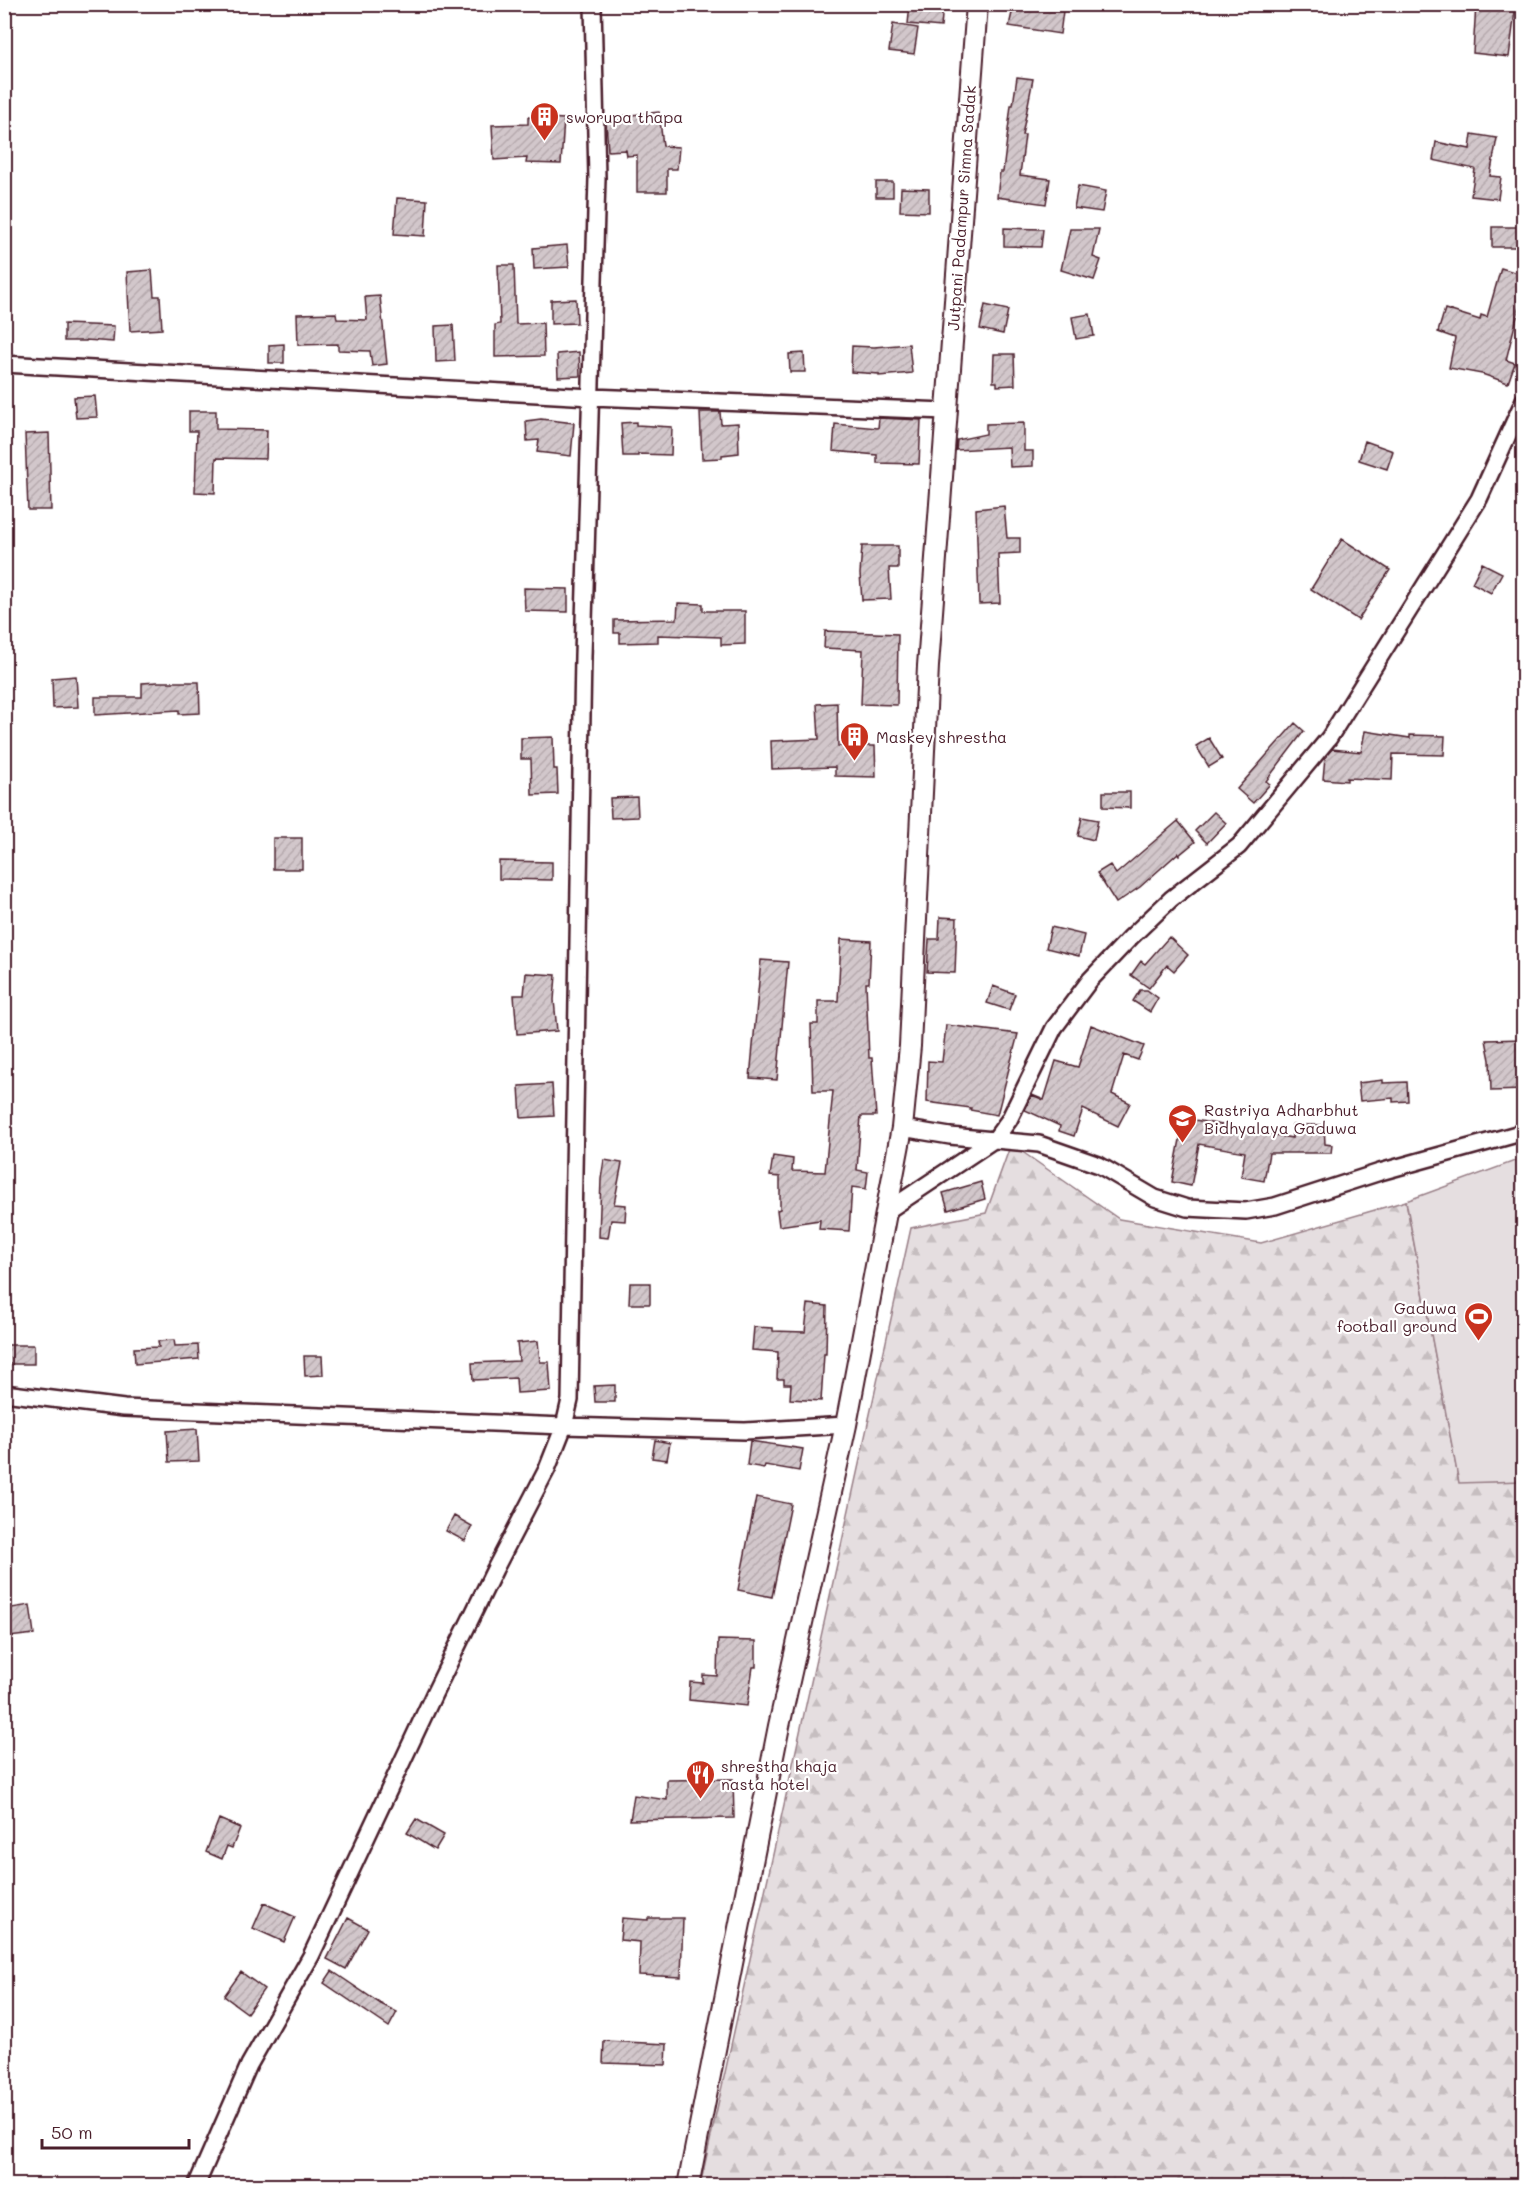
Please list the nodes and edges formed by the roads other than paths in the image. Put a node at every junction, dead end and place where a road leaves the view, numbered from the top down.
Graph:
1 (593, 4) edge
2 (977, 4) edge
3 (4, 364) edge
4 (591, 397) junction
5 (1524, 400) edge
6 (946, 411) junction
7 (902, 1128) junction
8 (1524, 1132) edge
9 (995, 1139) junction
10 (887, 1211) junction
11 (4, 1393) edge
12 (846, 1425) junction
13 (564, 1426) junction
14 (196, 2186) edge
15 (688, 2186) edge

1 - 4 street
2 - 6 street, Jutpani Padampur Simna Sadak
3 - 4 street
4 - 6 street
4 - 13 street
5 - 9 street
6 - 7 street, Jutpani Padampur Simna Sadak
7 - 9 street
7 - 10 street, Jutpani Padampur Simna Sadak
8 - 9 street
9 - 10 street
10 - 12 street, Jutpani Padampur Simna Sadak
11 - 13 street
12 - 13 street
12 - 15 street, Jutpani Padampur Simna Sadak
13 - 14 street

